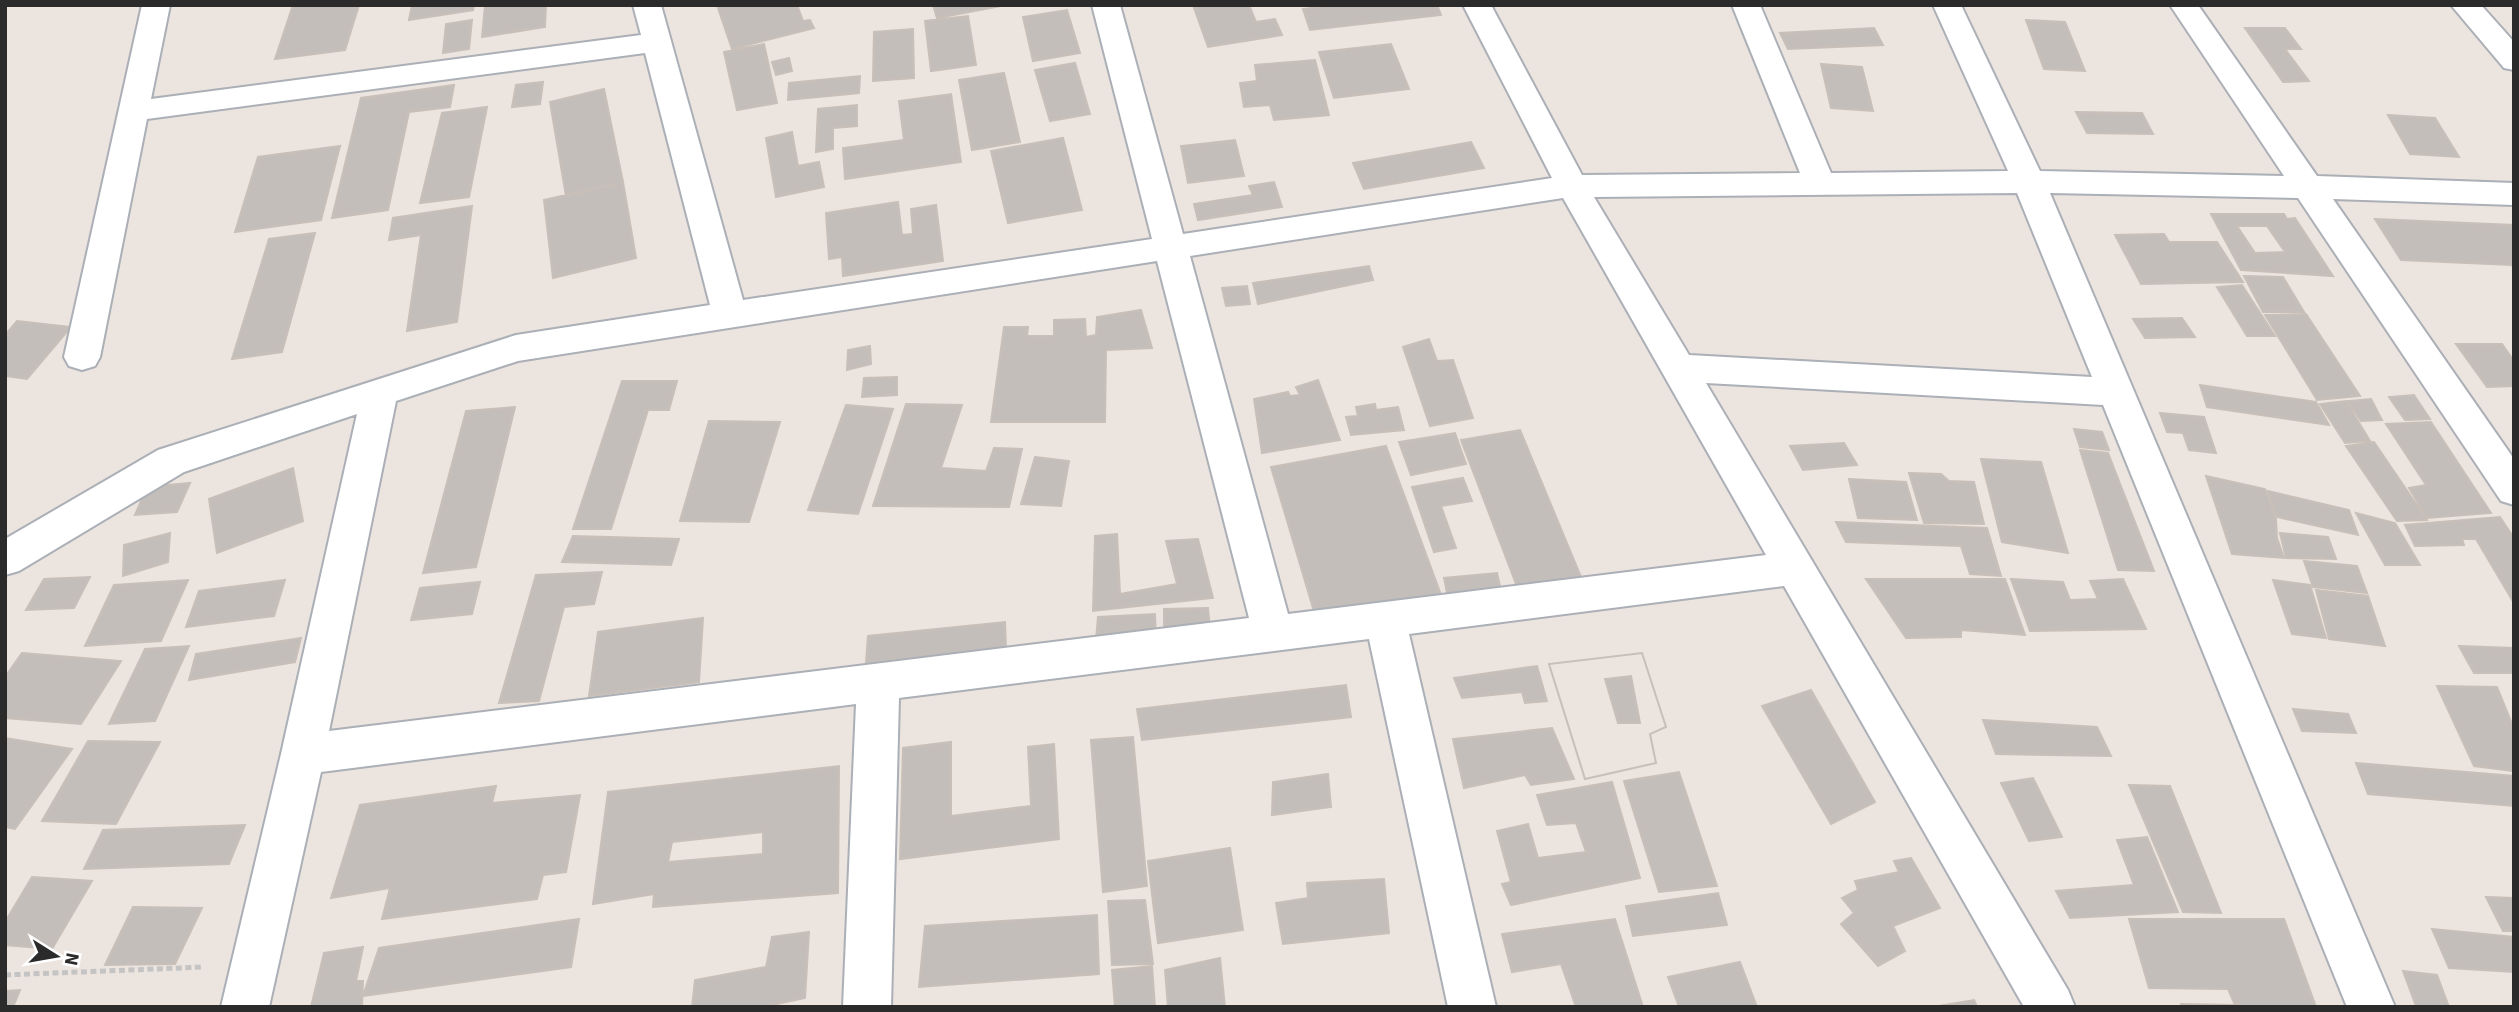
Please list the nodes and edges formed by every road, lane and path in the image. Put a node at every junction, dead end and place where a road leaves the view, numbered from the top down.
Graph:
1 (156, 5) edge
2 (647, 5) edge
3 (1105, 5) edge
4 (1477, 5) edge
5 (1746, 5) edge
6 (1947, 5) edge
7 (2184, 5) edge
8 (2466, 5) edge
9 (657, 42) junction
10 (2514, 61) edge
11 (133, 111) junction
12 (2029, 182) junction
13 (1819, 184) junction
14 (1572, 187) junction
15 (2307, 187) junction
16 (2514, 194) edge
17 (1169, 247) junction
18 (730, 314) junction
19 (82, 357) dead end
20 (1678, 368) junction
21 (2116, 392) junction
22 (380, 393) junction
23 (2514, 491) edge
24 (5, 559) edge
25 (1796, 568) junction
26 (1385, 620) junction
27 (1273, 634) junction
28 (878, 683) junction
29 (303, 754) junction
30 (254, 965) junction
31 (5, 975) edge
32 (245, 1007) edge
33 (867, 1007) edge
34 (1472, 1007) edge
35 (2051, 1007) edge
36 (2371, 1007) edge

1 - 11 street
2 - 9 street
3 - 17 street
4 - 14 street
5 - 13 street
6 - 12 street
7 - 15 street
8 - 10 street
9 - 11 street
9 - 18 street
11 - 19 street
12 - 13 street
12 - 15 street
12 - 21 street
13 - 14 street
14 - 17 street
14 - 20 street
15 - 16 street
15 - 23 street
17 - 18 street
17 - 27 street
18 - 22 street
20 - 21 street
20 - 25 street
21 - 36 street
22 - 24 street
22 - 29 street
25 - 26 street
25 - 35 street
26 - 27 street
26 - 34 street
27 - 28 street
28 - 29 street
28 - 33 street
29 - 30 street
30 - 31 path
30 - 32 street

